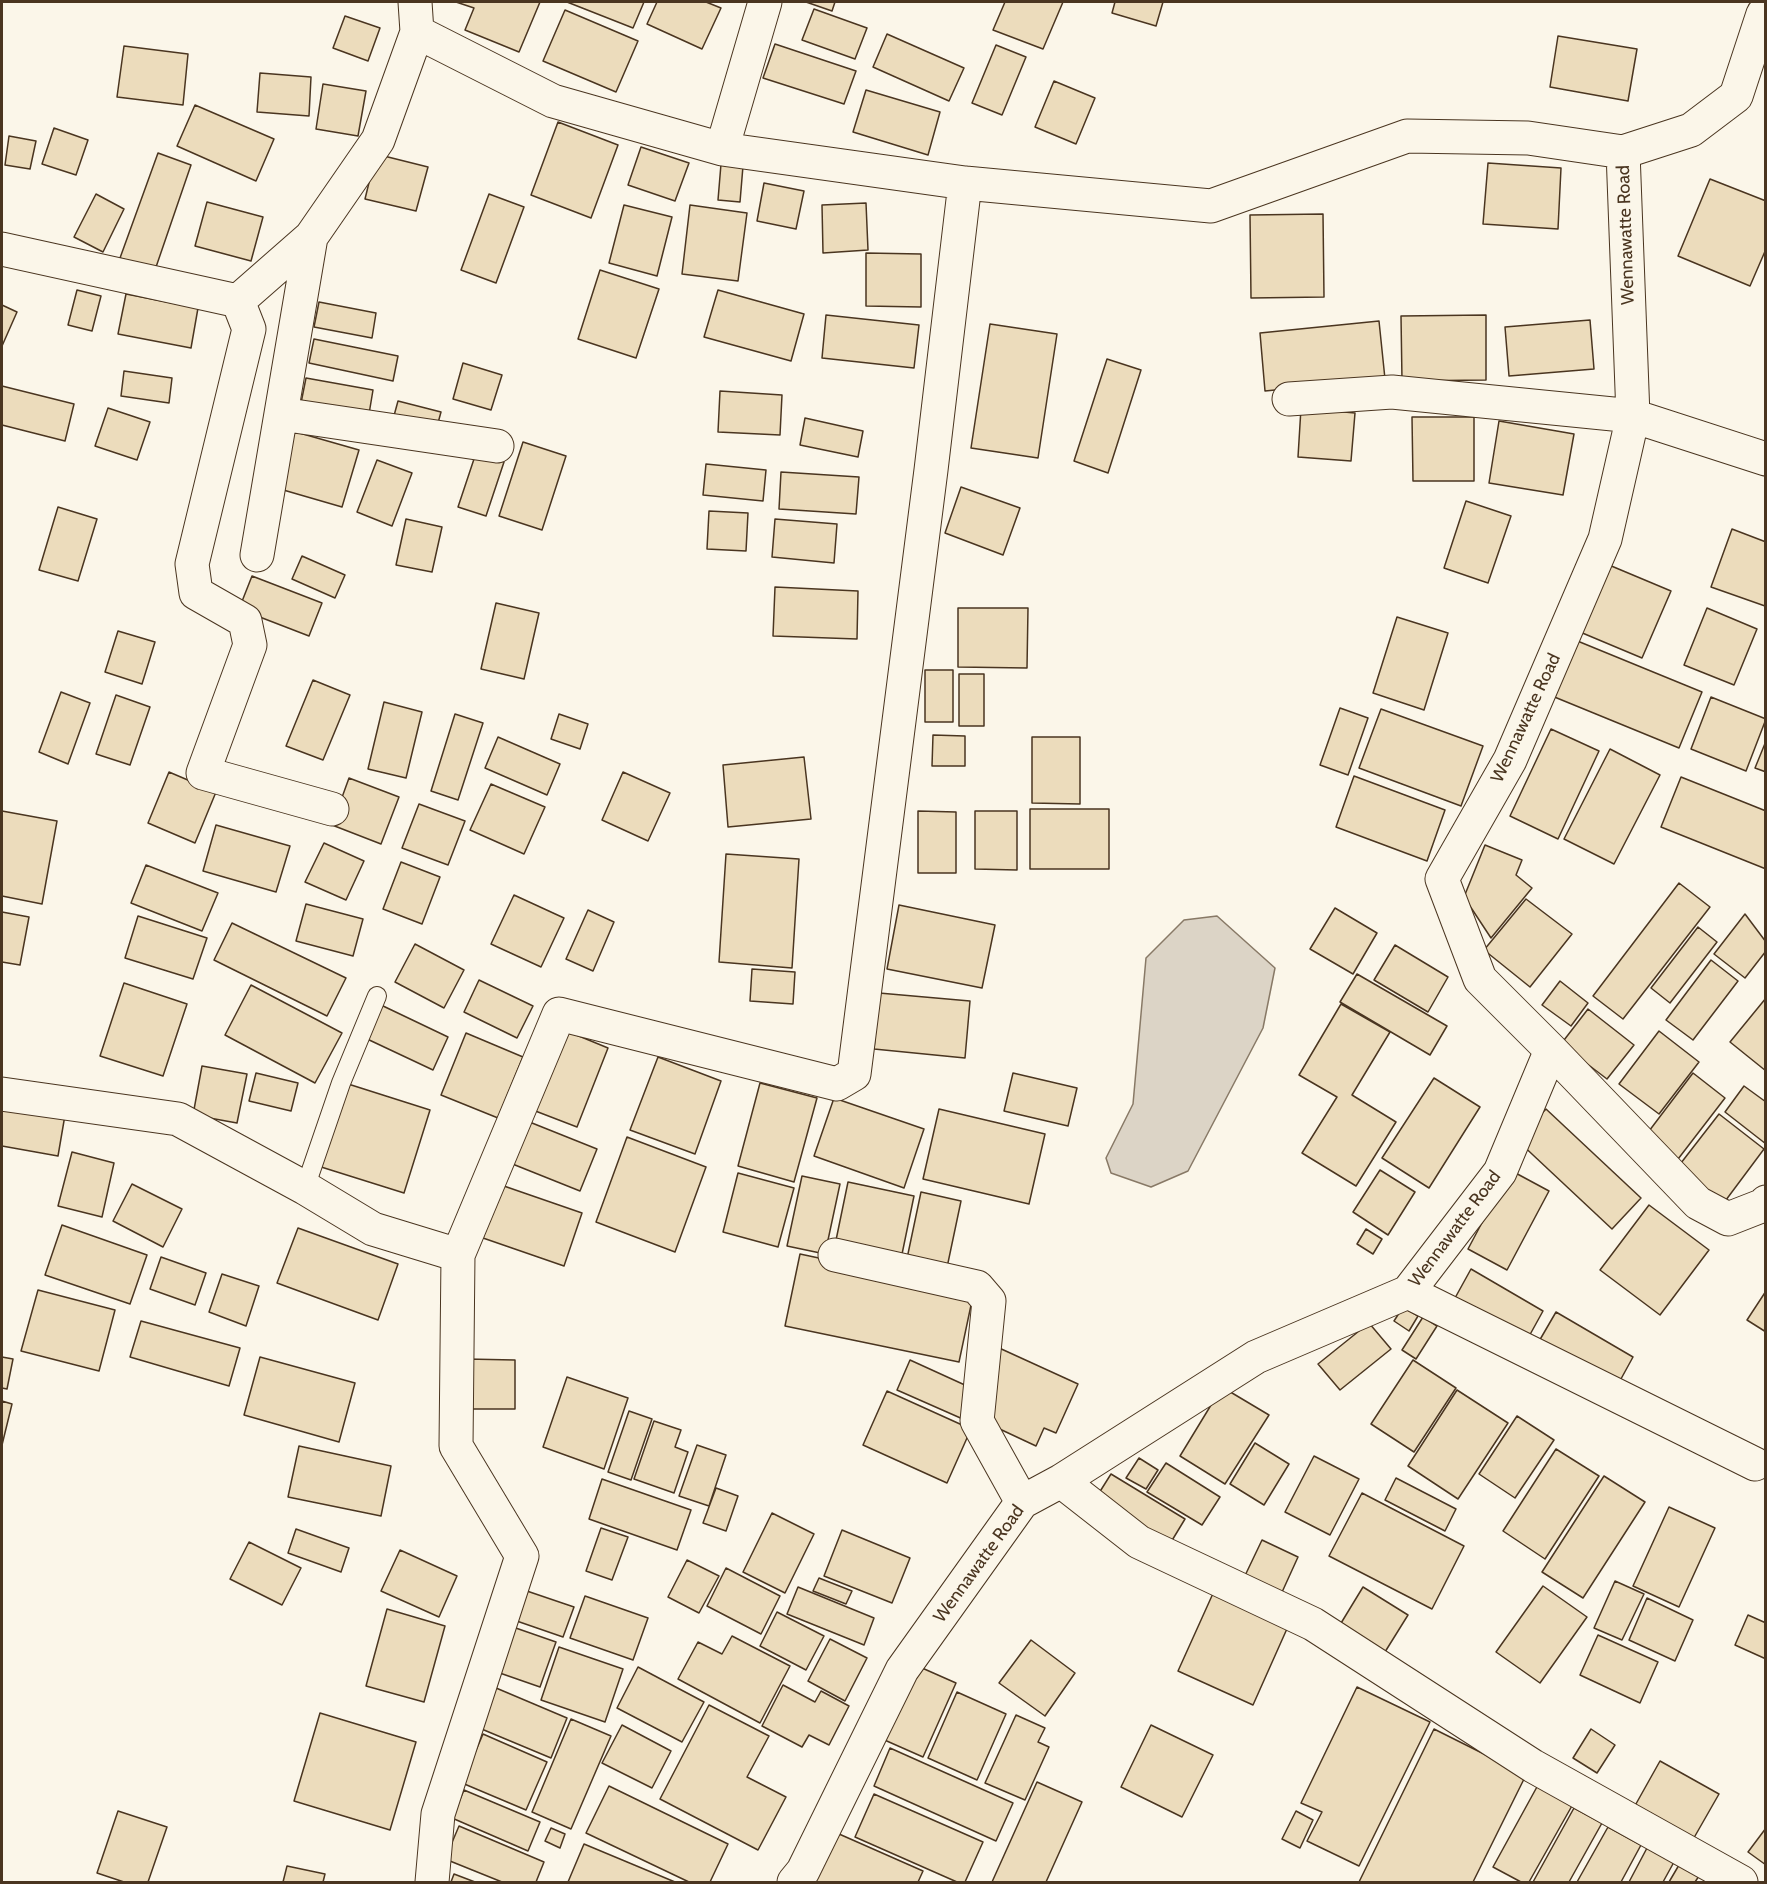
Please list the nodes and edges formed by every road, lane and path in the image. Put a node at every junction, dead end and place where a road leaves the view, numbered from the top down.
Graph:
1 (765, 2) edge
2 (1764, 10) edge
3 (416, 17) edge
4 (722, 149) junction
5 (1623, 152) junction
6 (965, 183) junction
7 (311, 237) junction
8 (2, 249) edge
9 (238, 301) junction
10 (1289, 399) dead end
11 (281, 414) junction
12 (1633, 416) junction
13 (497, 446) dead end
14 (1766, 459) edge
15 (257, 555) dead end
16 (332, 809) dead end
17 (377, 996) dead end
18 (1551, 1050) junction
19 (2, 1094) edge
20 (304, 1188) junction
21 (1766, 1202) edge
22 (458, 1255) junction
23 (835, 1255) dead end
24 (1408, 1292) junction
25 (1755, 1464) dead end
26 (1061, 1481) junction
27 (1022, 1502) junction
28 (432, 1882) edge
29 (794, 1882) edge
30 (1741, 1882) edge

1 - 4 street
2 - 5 street, Wennawatte Road
3 - 4 street
3 - 7 street
4 - 6 street
5 - 6 street
5 - 12 street, Wennawatte Road
6 - 22 street
7 - 9 street
7 - 11 street
8 - 9 street
9 - 16 street
10 - 12 street
11 - 13 street
11 - 15 street
12 - 14 street
12 - 18 street, Wennawatte Road
17 - 20 lane
18 - 21 street
18 - 24 street, Wennawatte Road
19 - 20 street
20 - 22 street
22 - 28 street
23 - 27 street
24 - 25 street
24 - 26 street, Wennawatte Road
26 - 27 street, Wennawatte Road
26 - 30 street
27 - 29 street, Wennawatte Road

